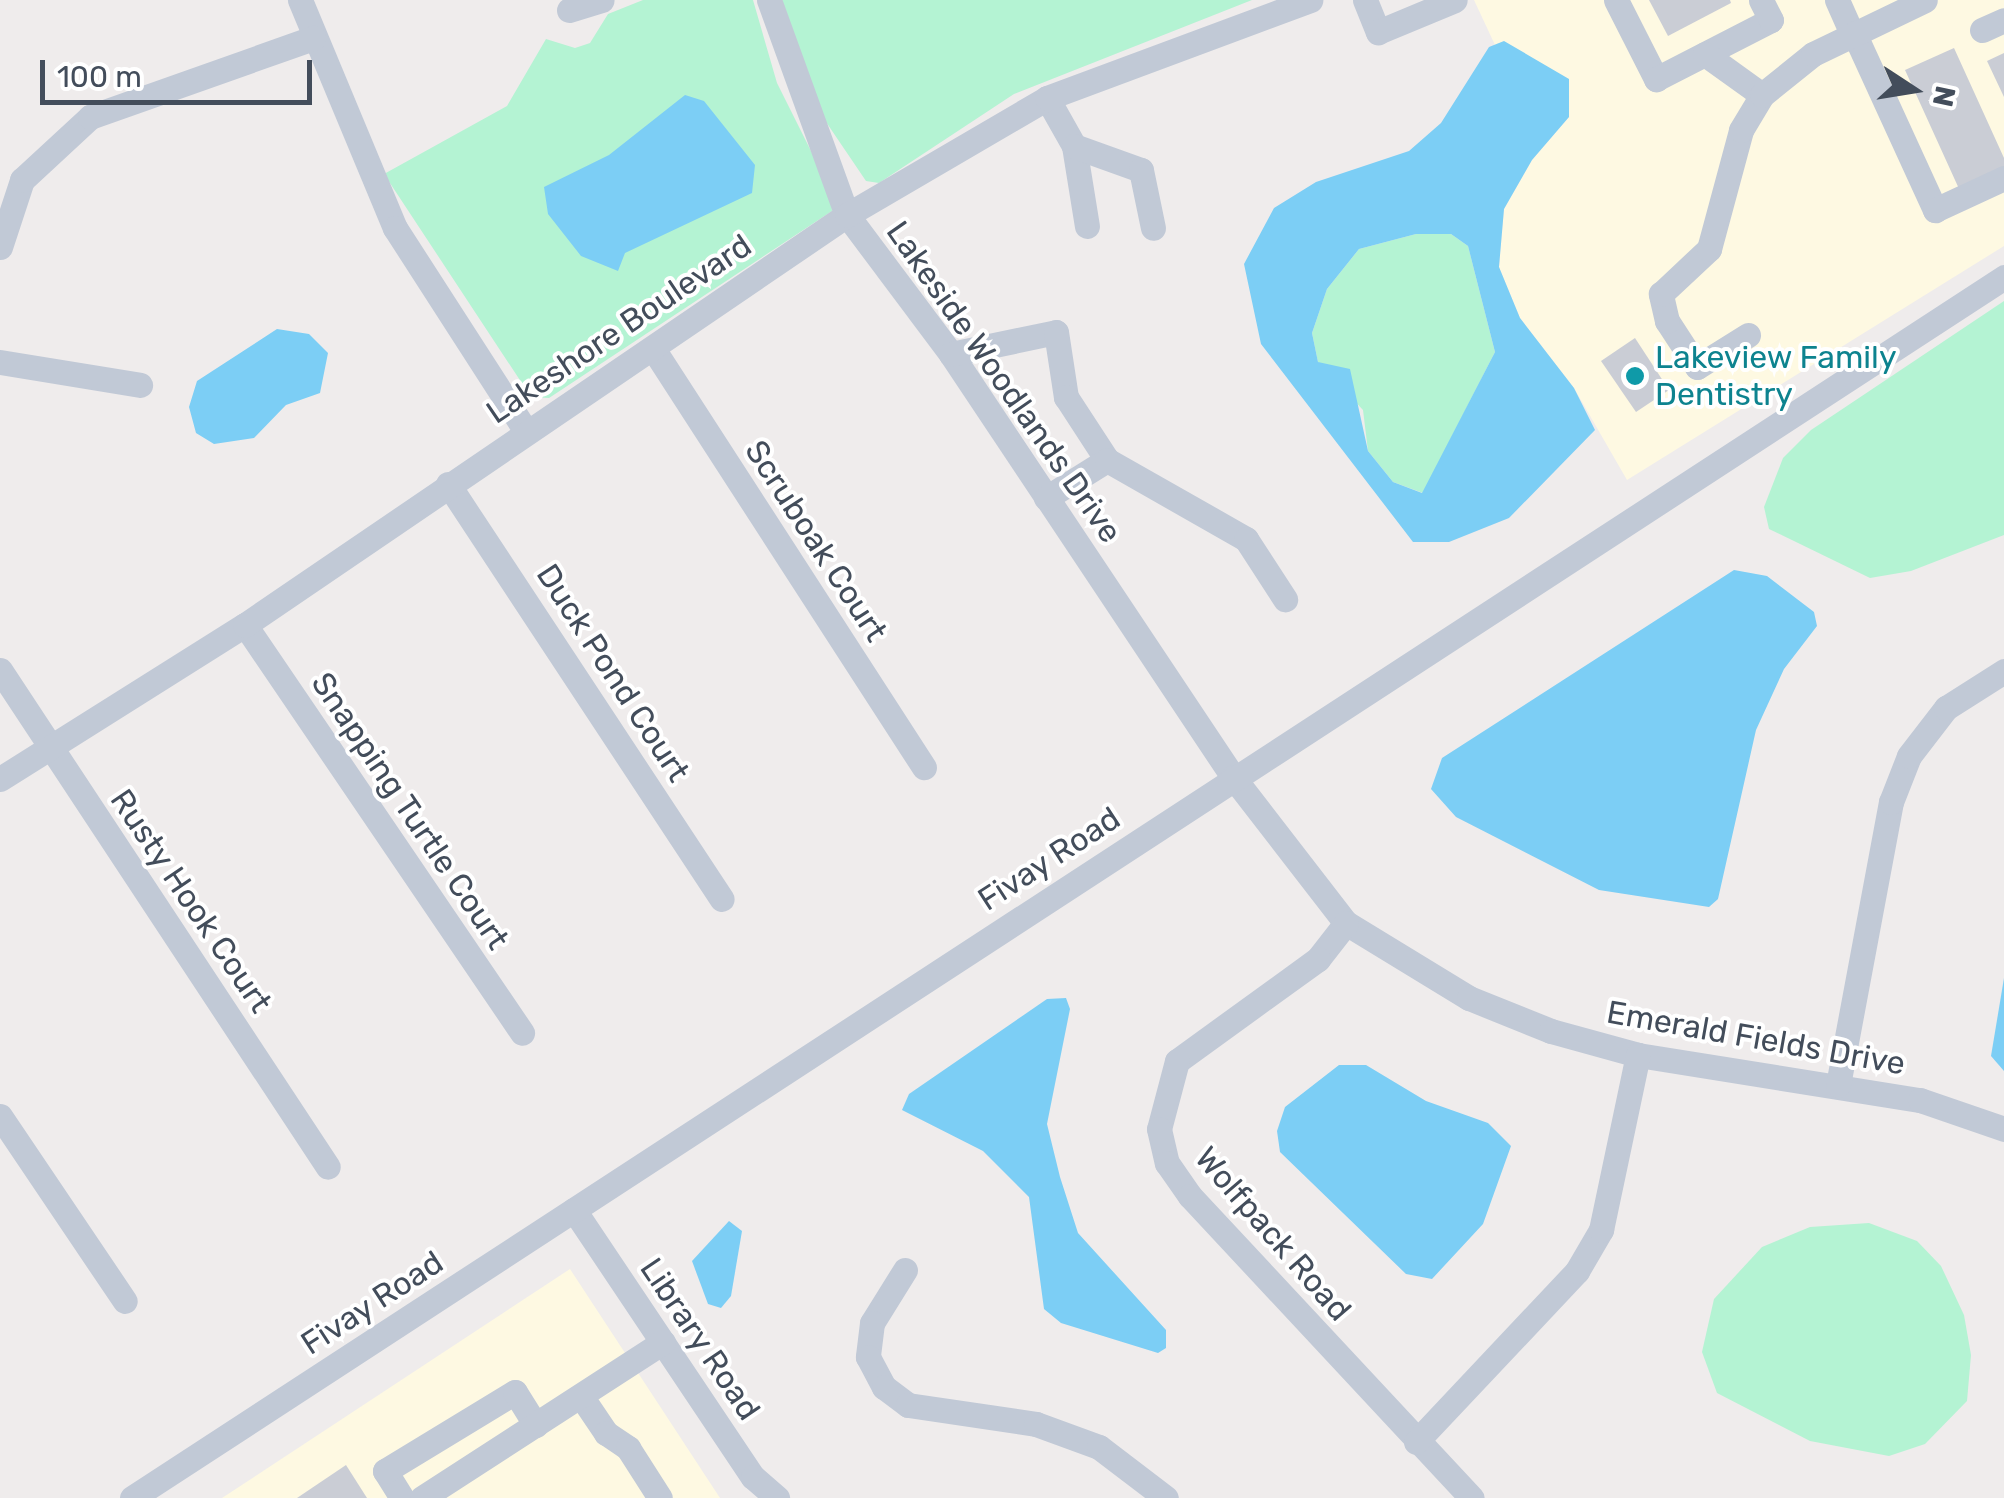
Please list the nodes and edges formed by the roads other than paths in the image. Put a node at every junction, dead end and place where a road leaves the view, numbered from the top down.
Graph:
1 (300, 0) edge
2 (601, 0) edge
3 (769, 0) edge
4 (1310, 0) edge
5 (1365, 0) edge
6 (1455, 0) edge
7 (1616, 0) edge
8 (1761, 0) edge
9 (1837, 0) edge
10 (1926, 0) edge
11 (569, 10) dead end
12 (1853, 34) junction
13 (313, 38) junction
14 (1705, 54) junction
15 (1762, 95) junction
16 (1047, 98) junction
17 (1074, 146) junction
18 (2004, 178) edge
19 (847, 215) junction
20 (1087, 226) dead end
21 (1154, 228) dead end
22 (0, 247) edge
23 (2004, 277) edge
24 (1748, 335) dead end
25 (654, 350) junction
26 (951, 354) junction
27 (0, 362) edge
28 (140, 384) dead end
29 (524, 430) junction
30 (1107, 460) junction
31 (448, 484) junction
32 (1046, 498) junction
33 (1284, 600) dead end
34 (245, 625) junction
35 (0, 670) edge
36 (2004, 672) edge
37 (48, 746) junction
38 (924, 767) dead end
39 (1233, 777) junction
40 (0, 779) edge
41 (722, 899) dead end
42 (1346, 923) junction
43 (522, 1033) dead end
44 (1638, 1056) junction
45 (1838, 1085) junction
46 (0, 1116) edge
47 (2004, 1130) edge
48 (328, 1168) dead end
49 (574, 1210) junction
50 (905, 1270) dead end
51 (125, 1301) dead end
52 (663, 1342) junction
53 (580, 1396) junction
54 (536, 1425) junction
55 (1416, 1442) junction
56 (132, 1498) edge
57 (402, 1498) edge
58 (422, 1498) edge
59 (660, 1498) edge
60 (777, 1498) edge
61 (1166, 1498) edge
62 (1472, 1498) edge

1 - 13 street
2 - 11 street
3 - 19 street, Lakeside Woodlands Drive
4 - 16 street, Lakeshore Boulevard
5 - 6 street
7 - 14 street
8 - 14 street
9 - 12 street
10 - 12 street
12 - 15 street
12 - 18 street
13 - 22 street
13 - 29 street
14 - 15 street
15 - 24 street
16 - 17 street
16 - 19 street, Lakeshore Boulevard
17 - 20 street
17 - 21 street
19 - 25 street, Lakeshore Boulevard
19 - 26 street, Lakeside Woodlands Drive
23 - 39 street, Fivay Road
25 - 29 street, Lakeshore Boulevard
25 - 38 street, Scruboak Court
26 - 30 street
26 - 32 street, Lakeside Woodlands Drive
27 - 28 street
29 - 31 street, Lakeshore Boulevard
30 - 32 street
30 - 33 street
31 - 34 street, Lakeshore Boulevard
31 - 41 street, Duck Pond Court
32 - 39 street, Lakeside Woodlands Drive
34 - 37 street, Lakeshore Boulevard
34 - 43 street, Snapping Turtle Court
35 - 37 street, Rusty Hook Court
36 - 45 street
37 - 40 street, Lakeshore Boulevard
37 - 48 street, Rusty Hook Court
39 - 42 street, Emerald Fields Drive
39 - 49 street, Fivay Road
42 - 44 street, Emerald Fields Drive
42 - 55 street, Wolfpack Road
44 - 45 street, Emerald Fields Drive
44 - 55 street
45 - 47 street, Emerald Fields Drive
46 - 51 street
49 - 52 street, Library Road
49 - 56 street, Fivay Road
50 - 61 street
52 - 53 street
52 - 60 street, Library Road
53 - 54 street
53 - 59 street
54 - 57 street
54 - 58 street
55 - 62 street, Wolfpack Road

